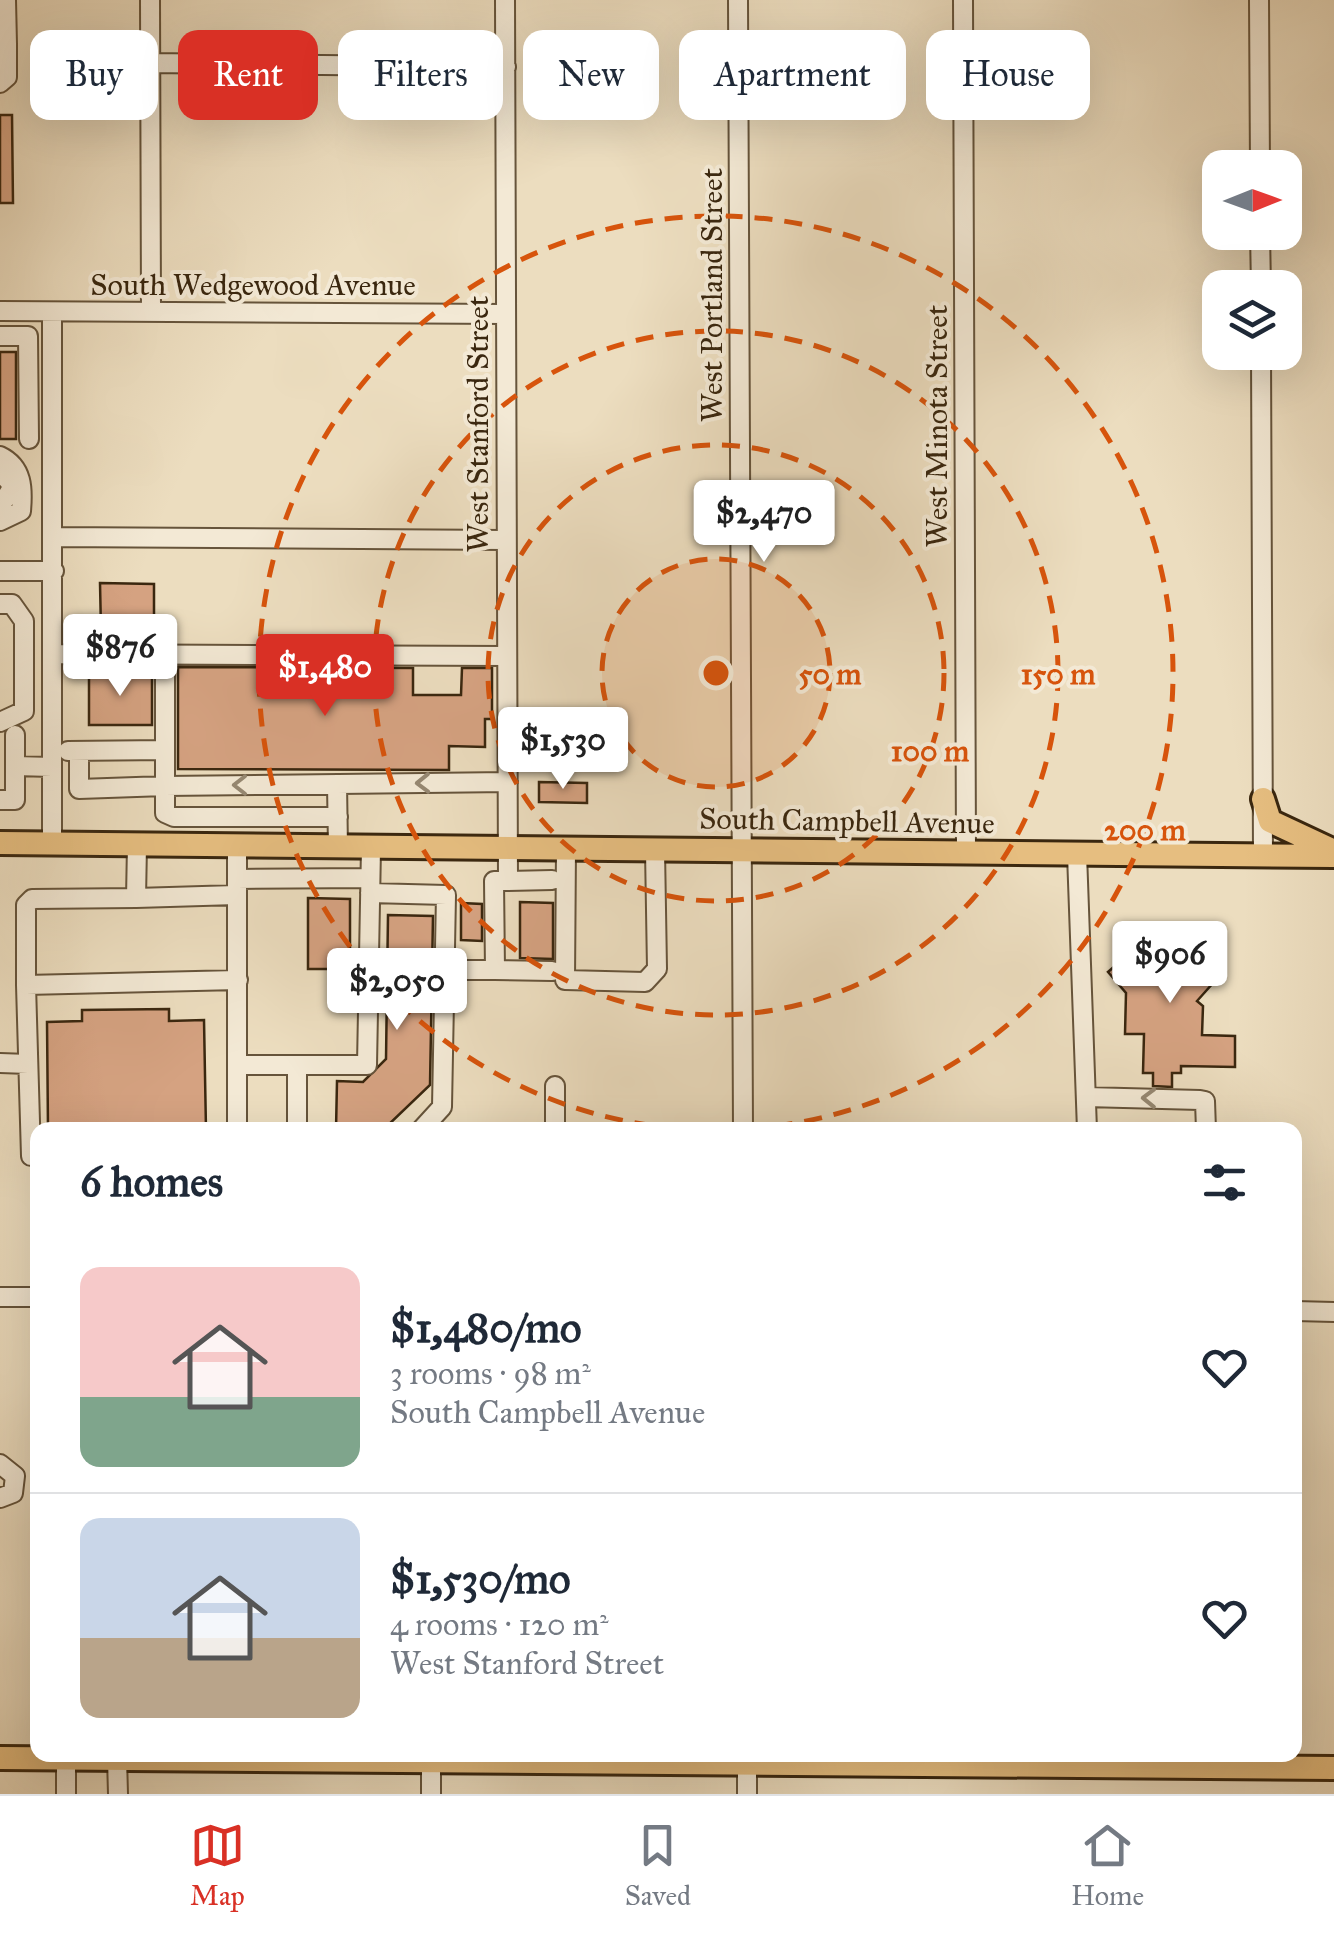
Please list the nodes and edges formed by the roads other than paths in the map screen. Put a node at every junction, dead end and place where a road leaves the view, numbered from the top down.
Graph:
1 (6, 0) edge
2 (150, 0) edge
3 (505, 0) edge
4 (738, 0) edge
5 (962, 0) edge
6 (1259, 0) edge
7 (150, 30) edge
8 (2, 46) edge
9 (158, 63) edge
10 (506, 67) junction
11 (0, 84) edge
12 (151, 120) edge
13 (1260, 150) edge
14 (0, 311) edge
15 (151, 311) junction
16 (52, 312) junction
17 (505, 314) junction
18 (0, 336) edge
19 (1261, 370) edge
20 (28, 384) junction
21 (53, 384) junction
22 (28, 439) dead end
23 (0, 456) edge
24 (0, 471) edge
25 (0, 508) edge
26 (21, 511) junction
27 (0, 521) edge
28 (54, 529) junction
29 (505, 540) junction
30 (0, 571) edge
31 (54, 571) junction
32 (0, 604) edge
33 (53, 654) junction
34 (164, 654) junction
35 (506, 656) junction
36 (0, 722) edge
37 (15, 735) dead end
38 (165, 750) junction
39 (78, 751) junction
40 (52, 759) junction
41 (15, 766) junction
42 (508, 782) junction
43 (338, 784) junction
44 (165, 786) junction
45 (79, 789) junction
46 (52, 790) junction
47 (1263, 798) junction
48 (0, 800) edge
49 (338, 817) junction
50 (0, 843) edge
51 (52, 844) junction
52 (137, 845) junction
53 (238, 846) junction
54 (338, 848) junction
55 (371, 848) junction
56 (508, 849) junction
57 (566, 849) junction
58 (655, 850) junction
59 (742, 850) junction
60 (966, 852) junction
61 (1078, 854) junction
62 (1334, 854) edge
63 (1263, 856) junction
64 (508, 880) junction
65 (552, 880) dead end
66 (370, 886) junction
67 (237, 887) junction
68 (136, 898) junction
69 (467, 970) dead end
70 (494, 970) junction
71 (552, 971) dead end
72 (238, 980) junction
73 (26, 985) junction
74 (0, 1063) edge
75 (28, 1064) junction
76 (238, 1065) junction
77 (297, 1066) junction
78 (555, 1086) dead end
79 (1086, 1097) junction
80 (237, 1122) edge
81 (297, 1122) edge
82 (428, 1122) edge
83 (556, 1122) edge
84 (742, 1122) edge
85 (1087, 1122) edge
86 (1206, 1122) edge
87 (30, 1125) edge
88 (0, 1297) edge
89 (30, 1298) edge
90 (1302, 1312) edge
91 (1334, 1312) edge
92 (0, 1464) edge
93 (0, 1498) edge
94 (0, 1758) edge
95 (30, 1758) edge
96 (66, 1762) edge
97 (117, 1762) edge
98 (431, 1762) edge
99 (746, 1762) edge
100 (942, 1762) edge
101 (1334, 1768) edge
102 (66, 1794) edge
103 (118, 1794) edge
104 (431, 1794) edge
105 (747, 1794) edge

1 - 8 street
2 - 7 street
3 - 10 street, West Stanford Street
4 - 59 street, West Portland Street
5 - 60 street, West Minota Street
6 - 13 street
8 - 11 street
9 - 10 street
10 - 17 street, West Stanford Street
12 - 15 street
14 - 16 street, South Wedgewood Avenue
15 - 16 street, South Wedgewood Avenue
15 - 17 street, South Wedgewood Avenue
16 - 21 street
17 - 29 street, West Stanford Street
18 - 20 street
19 - 47 street
20 - 21 street
20 - 22 street
21 - 28 street
23 - 26 street
24 - 25 street
26 - 27 street
26 - 28 street
28 - 29 street
28 - 31 street
29 - 35 street, West Stanford Street
30 - 31 street
31 - 33 street
32 - 36 street
33 - 34 street
33 - 40 street
34 - 35 street
34 - 38 street
35 - 42 street, West Stanford Street
37 - 41 street
38 - 39 street
38 - 44 street
39 - 40 street
39 - 45 street
40 - 41 street
40 - 46 street
41 - 48 street
42 -> 43 street
42 - 56 street, West Stanford Street
43 -> 44 street
43 - 49 street
44 - 45 street
44 - 49 street
45 - 46 street
46 - 51 street
47 - 62 main road
47 - 63 street
49 - 54 street
50 - 51 main road, South Campbell Avenue
51 - 52 main road, South Campbell Avenue
52 - 53 main road, South Campbell Avenue
52 - 68 street
53 - 54 main road, South Campbell Avenue
53 - 67 street
54 - 55 main road, South Campbell Avenue
55 - 56 main road, South Campbell Avenue
55 - 66 street
56 - 57 main road, South Campbell Avenue
56 - 64 street, West Stanford Street
57 - 58 main road, South Campbell Avenue
57 - 58 street
58 - 59 main road, South Campbell Avenue
59 - 60 main road, South Campbell Avenue
59 - 84 street, West Portland Street
60 - 61 main road, South Campbell Avenue
61 - 63 main road, South Campbell Avenue
61 - 79 street
62 - 63 main road, South Campbell Avenue
64 - 65 street
64 - 70 street
66 - 67 street
66 - 77 street
66 - 82 street
67 - 68 street
67 - 72 street
68 - 73 street
69 - 70 street
70 - 71 street
72 - 73 street
72 - 76 street
73 - 75 street
74 - 75 street
75 - 87 street
76 - 77 street
76 - 80 street
77 - 81 street
78 - 83 street
79 - 85 street
86 -> 79 street
88 - 89 street
90 - 91 street
92 - 93 street
94 - 95 main road
96 - 102 street
97 - 103 street
98 - 104 street
99 - 105 street
100 - 101 main road

